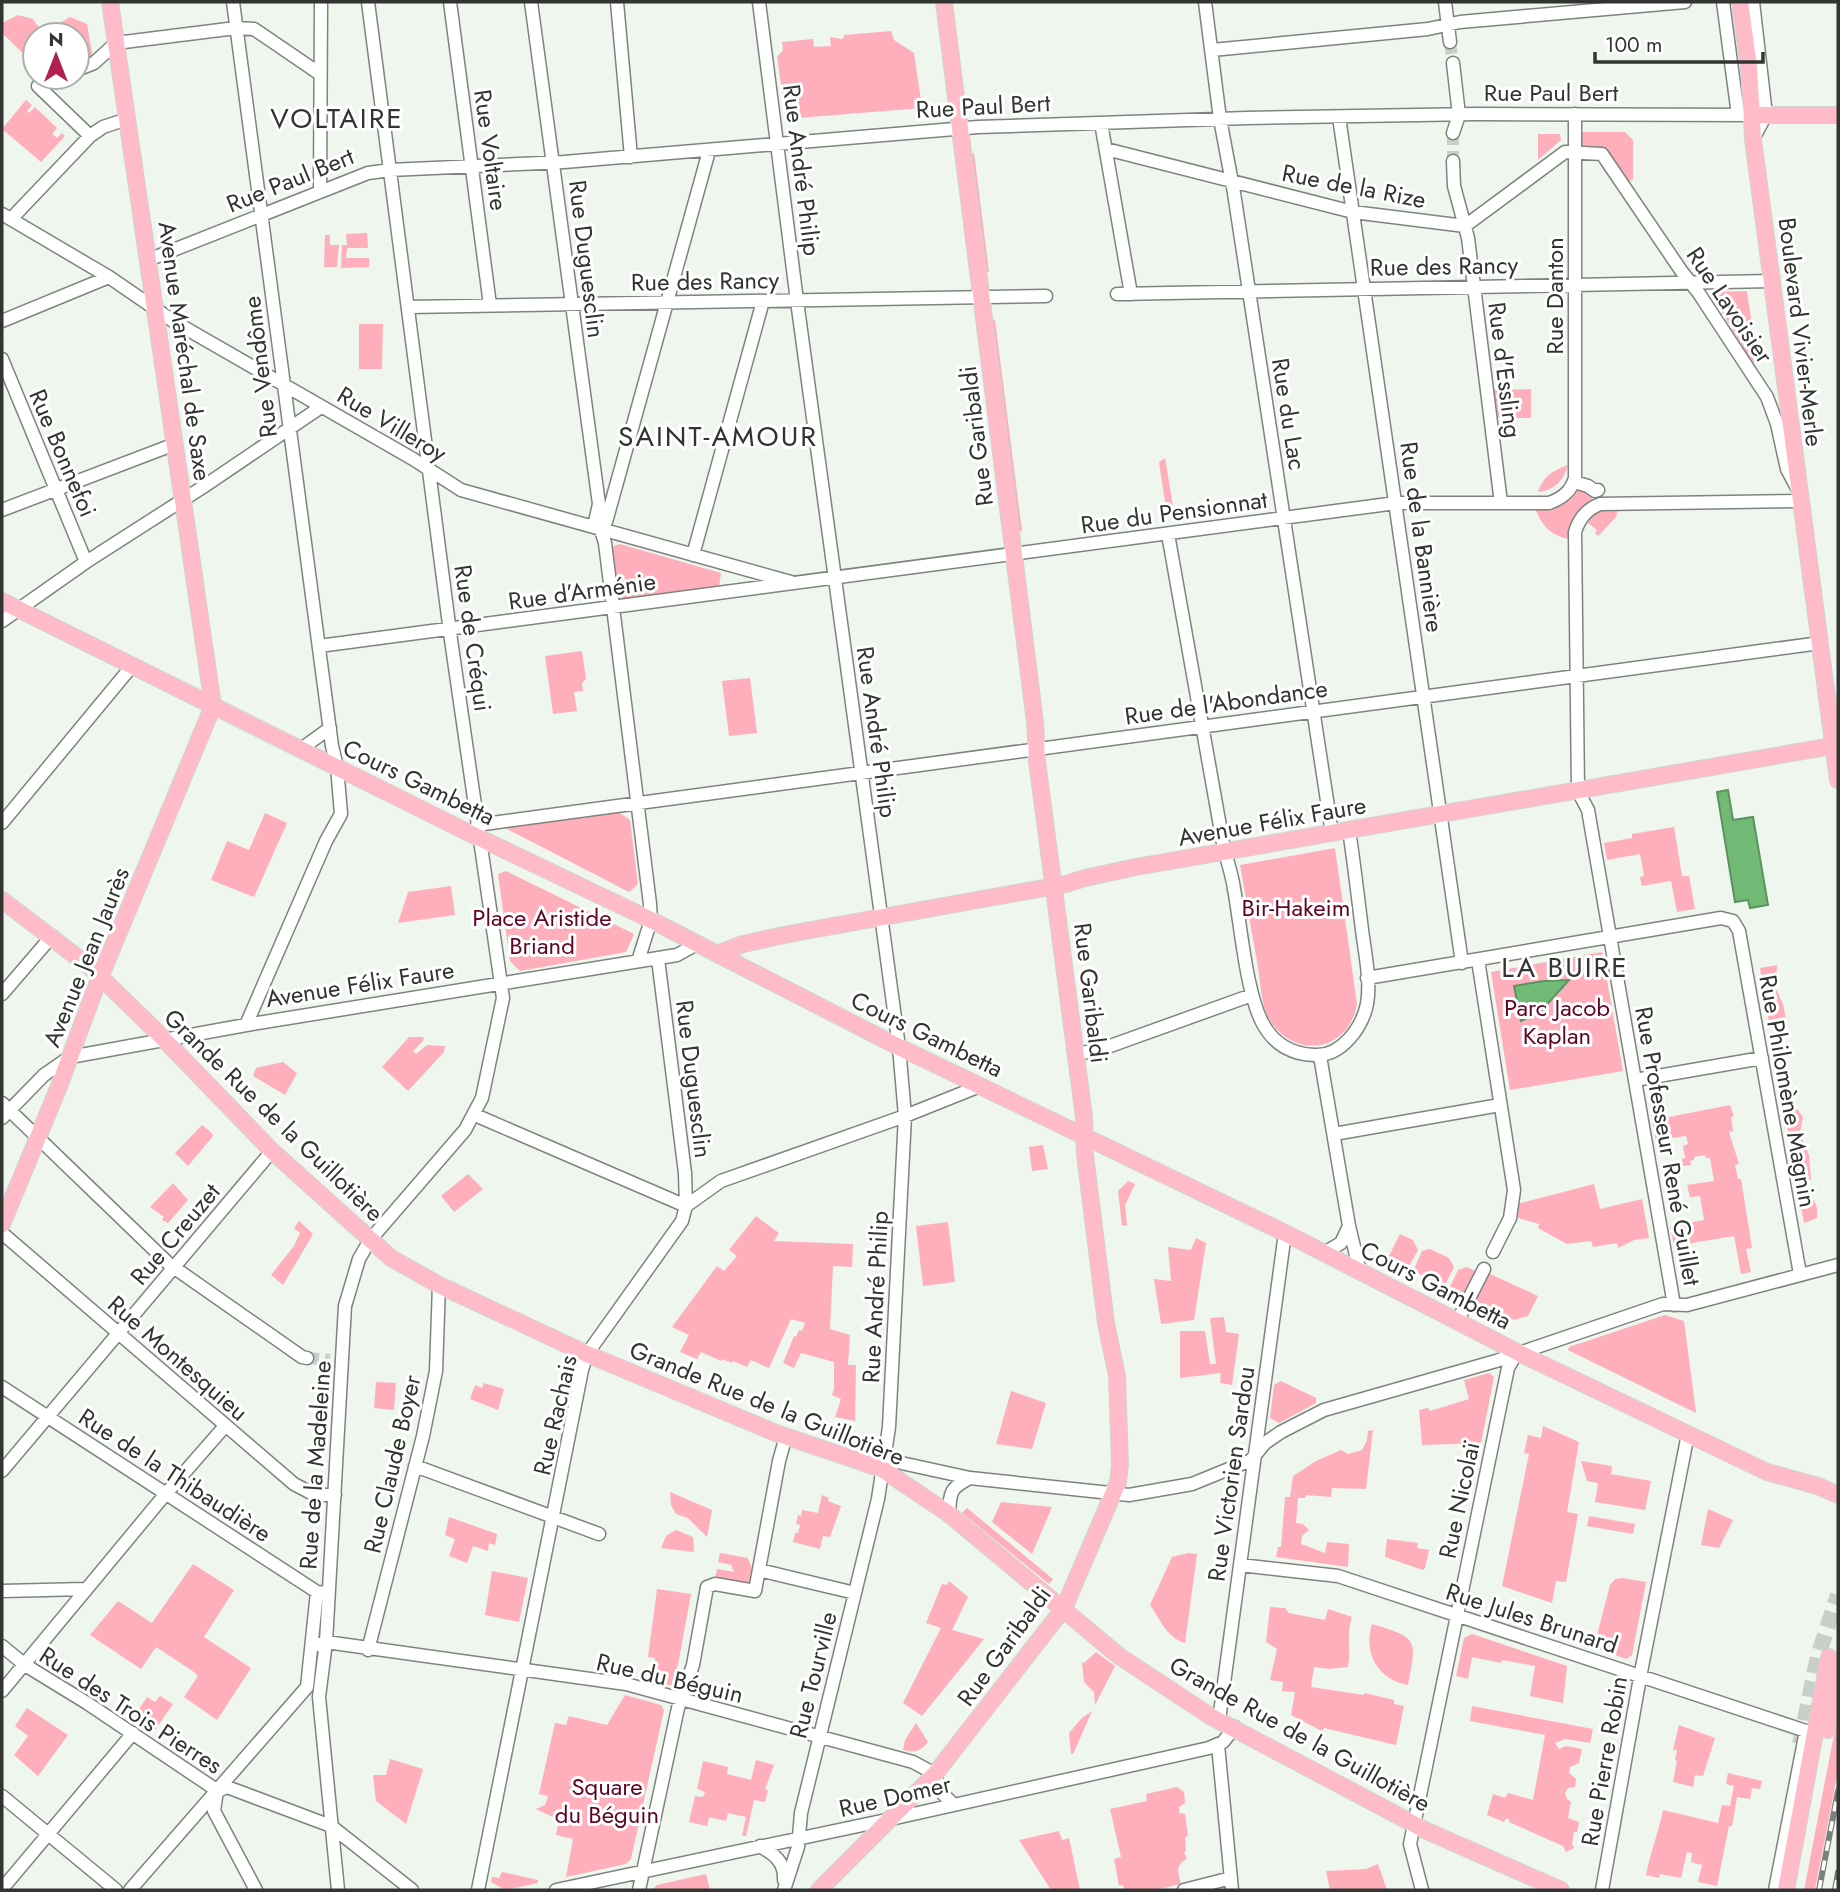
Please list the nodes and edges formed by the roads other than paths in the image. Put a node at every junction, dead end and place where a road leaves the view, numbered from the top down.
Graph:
1 (110, 2) edge
2 (233, 2) edge
3 (321, 2) edge
4 (368, 2) edge
5 (450, 2) edge
6 (531, 2) edge
7 (617, 2) edge
8 (759, 2) edge
9 (944, 2) edge
10 (1205, 2) edge
11 (1445, 2) edge
12 (1685, 2) edge
13 (1723, 2) edge
14 (1740, 2) edge
15 (1753, 2) edge
16 (1448, 25) junction
17 (236, 27) junction
18 (1450, 42) tunnel mouth
19 (116, 43) junction
20 (1212, 50) junction
21 (1453, 63) tunnel mouth
22 (91, 64) edge
23 (320, 74) junction
24 (43, 91) edge
25 (1575, 114) junction
26 (1459, 115) junction
27 (1752, 115) junction
28 (1838, 115) edge
29 (1339, 117) junction
30 (127, 118) junction
31 (1220, 119) junction
32 (1101, 123) junction
33 (961, 128) junction
34 (1453, 133) tunnel mouth
35 (90, 136) junction
36 (778, 143) junction
37 (1106, 149) junction
38 (709, 151) junction
39 (1575, 152) junction
40 (631, 157) junction
41 (1453, 161) tunnel mouth
42 (553, 162) junction
43 (472, 166) junction
44 (390, 170) junction
45 (1231, 182) junction
46 (320, 192) junction
47 (1353, 212) junction
48 (262, 215) junction
49 (6, 216) edge
50 (1465, 226) junction
51 (148, 260) junction
52 (109, 276) junction
53 (1689, 281) junction
54 (1772, 281) junction
55 (1575, 284) junction
56 (1474, 286) junction
57 (1364, 289) junction
58 (1248, 290) junction
59 (1046, 296) dead end
60 (975, 297) junction
61 (763, 301) junction
62 (797, 301) junction
63 (667, 303) junction
64 (491, 305) junction
65 (571, 305) junction
66 (408, 307) junction
67 (156, 310) junction
68 (2, 321) edge
69 (2, 359) edge
70 (284, 385) junction
71 (321, 407) junction
72 (288, 429) junction
73 (175, 444) junction
74 (428, 468) junction
75 (1575, 480) junction
76 (57, 489) junction
77 (1598, 490) dead end
78 (1800, 497) junction
79 (184, 500) junction
80 (1396, 503) junction
81 (1501, 503) junction
82 (2, 510) edge
83 (1283, 517) junction
84 (595, 527) junction
85 (1168, 534) junction
86 (693, 555) junction
87 (1013, 555) junction
88 (86, 562) junction
89 (835, 579) junction
90 (766, 581) junction
91 (6, 602) edge
92 (613, 608) junction
93 (2, 621) edge
94 (450, 629) junction
95 (1820, 643) junction
96 (319, 646) junction
97 (132, 666) junction
98 (1576, 675) junction
99 (1423, 696) junction
100 (213, 706) junction
101 (1314, 711) junction
102 (1203, 726) junction
103 (330, 728) junction
104 (1836, 746) edge
105 (301, 749) junction
106 (1037, 750) junction
107 (337, 767) junction
108 (862, 773) junction
109 (1838, 780) edge
110 (1577, 791) junction
111 (638, 803) junction
112 (1441, 814) junction
113 (2, 823) edge
114 (1349, 830) junction
115 (478, 831) junction
116 (1332, 833) junction
117 (1225, 852) junction
118 (1054, 887) junction
119 (2, 900) edge
120 (880, 916) junction
121 (651, 920) junction
122 (52, 936) junction
123 (1610, 938) junction
124 (698, 944) junction
125 (717, 954) junction
126 (658, 959) junction
127 (1478, 960) junction
128 (638, 961) junction
129 (1462, 963) junction
130 (101, 978) junction
131 (1367, 978) junction
132 (502, 984) junction
133 (2, 994) edge
134 (1252, 995) junction
135 (246, 1025) junction
136 (165, 1040) junction
137 (899, 1047) junction
138 (1076, 1054) junction
139 (1320, 1056) junction
140 (70, 1057) junction
141 (1762, 1058) junction
142 (1635, 1080) junction
143 (980, 1086) junction
144 (1500, 1105) junction
145 (4, 1110) edge
146 (475, 1115) junction
147 (905, 1116) junction
148 (1334, 1134) junction
149 (1084, 1136) junction
150 (38, 1137) junction
151 (272, 1152) junction
152 (686, 1206) junction
153 (2, 1224) edge
154 (1349, 1226) junction
155 (2, 1233) edge
156 (1285, 1233) junction
157 (370, 1240) junction
158 (1493, 1252) dead end
159 (1324, 1253) junction
160 (1838, 1265) edge
161 (175, 1269) junction
162 (1484, 1269) dead end
163 (1360, 1272) junction
164 (1800, 1274) junction
165 (439, 1285) junction
166 (1674, 1305) junction
167 (1457, 1322) junction
168 (118, 1334) junction
169 (1517, 1352) junction
170 (587, 1354) junction
171 (307, 1358) tunnel mouth
172 (2, 1387) edge
173 (47, 1416) junction
174 (225, 1426) junction
175 (1688, 1434) junction
176 (786, 1436) junction
177 (1254, 1456) junction
178 (883, 1464) junction
179 (415, 1466) junction
180 (2, 1471) edge
181 (970, 1478) junction
182 (167, 1493) junction
183 (1114, 1493) junction
184 (335, 1495) junction
185 (1838, 1496) edge
186 (949, 1514) junction
187 (554, 1517) junction
188 (599, 1534) dead end
189 (1241, 1565) junction
190 (759, 1570) junction
191 (86, 1589) junction
192 (2, 1591) edge
193 (322, 1592) junction
194 (855, 1593) junction
195 (1064, 1608) junction
196 (1456, 1616) junction
197 (326, 1642) junction
198 (2, 1646) edge
199 (312, 1646) junction
200 (368, 1650) junction
201 (1834, 1663) edge
202 (25, 1665) junction
203 (523, 1670) junction
204 (1640, 1676) junction
205 (2, 1691) edge
206 (303, 1693) junction
207 (319, 1697) junction
208 (681, 1699) junction
209 (1219, 1720) junction
210 (1235, 1727) junction
211 (133, 1733) junction
212 (819, 1737) junction
213 (1218, 1745) junction
214 (935, 1774) junction
215 (218, 1791) junction
216 (2, 1796) edge
217 (953, 1804) junction
218 (891, 1819) junction
219 (1414, 1823) junction
220 (331, 1826) junction
221 (48, 1835) junction
222 (798, 1839) junction
223 (760, 1846) junction
224 (643, 1871) junction
225 (1231, 1884) edge
226 (2, 1889) edge
227 (116, 1890) edge
228 (130, 1890) edge
229 (256, 1890) edge
230 (338, 1890) edge
231 (412, 1890) edge
232 (478, 1890) edge
233 (556, 1890) edge
234 (639, 1890) edge
235 (783, 1890) edge
236 (819, 1890) edge
237 (1184, 1890) edge
238 (1422, 1890) edge
239 (1561, 1890) edge
240 (1602, 1890) edge
241 (1775, 1890) edge
242 (1786, 1890) edge
243 (1796, 1890) edge

1 - 19 main road, Avenue Maréchal de Saxe
2 - 17 street, Rue Vendôme
3 - 23 street
4 - 44 street, Rue de Créqui
5 - 43 street, Rue Voltaire
6 - 42 street, Rue Duguesclin
7 - 40 street
8 - 36 street, Rue André Philip
9 - 33 main road, Rue Garibaldi
10 - 20 street, Rue du Lac
11 - 16 street
12 - 16 street
13 - 27 street, Boulevard Vivier-Merle
14 - 27 main road
15 - 27 street, Boulevard Vivier-Merle
16 - 18 street
16 - 20 street
17 - 19 street
17 - 23 street
17 - 48 street, Rue Vendôme
19 - 22 street
19 - 30 main road, Avenue Maréchal de Saxe
20 - 31 street, Rue du Lac
21 - 26 street
23 - 46 street
24 - 35 street
25 - 26 street, Rue Paul Bert
25 - 27 street, Rue Paul Bert
25 - 39 street, Rue Danton
26 - 29 street, Rue Paul Bert
26 - 34 street
27 - 28 main road, Rue Paul Bert
27 - 54 main road, Boulevard Vivier-Merle
29 - 31 street, Rue Paul Bert
29 - 47 street, Rue de la Bannière
30 - 35 street
30 - 51 main road, Avenue Maréchal de Saxe
31 - 32 street, Rue Paul Bert
31 - 45 street, Rue du Lac
32 - 33 street, Rue Paul Bert
32 - 37 street
33 - 36 street, Rue Paul Bert
33 - 60 main road, Rue Garibaldi
35 - 49 street
36 - 38 street, Rue Paul Bert
36 - 62 street, Rue André Philip
37 - 45 street, Rue de la Rize
37 - 58 street, Rue des Rancy
38 - 40 street, Rue Paul Bert
38 - 63 street
39 - 50 street
39 - 53 street, Rue Lavoisier
39 - 55 street, Rue Danton
40 - 42 street, Rue Paul Bert
41 - 50 street, Rue d'Essling
42 - 43 street, Rue Paul Bert
42 - 65 street, Rue Duguesclin
43 - 44 street, Rue Paul Bert
43 - 64 street, Rue Voltaire
44 - 46 street, Rue Paul Bert
44 - 66 street, Rue de Créqui
45 - 47 street, Rue de la Rize
45 - 58 street, Rue du Lac
46 - 48 street, Rue Paul Bert
47 - 50 street, Rue de la Rize
47 - 57 street, Rue de la Bannière
48 - 51 street, Rue Paul Bert
48 - 70 street, Rue Vendôme
49 - 52 street, Rue Villeroy
50 - 56 street, Rue d'Essling
51 - 67 main road, Avenue Maréchal de Saxe
52 - 67 street, Rue Villeroy
52 - 68 street
53 - 54 street, Rue des Rancy
53 - 55 street, Rue des Rancy
53 - 78 street, Rue Lavoisier
54 - 78 main road, Boulevard Vivier-Merle
55 - 56 street, Rue des Rancy
55 - 75 street, Rue Danton
56 - 57 street, Rue des Rancy
56 - 81 street, Rue d'Essling
57 - 58 street, Rue des Rancy
57 - 80 street, Rue de la Bannière
58 - 83 street, Rue du Lac
59 - 60 street, Rue des Rancy
60 - 62 street, Rue des Rancy
60 - 87 main road, Rue Garibaldi
61 - 62 street, Rue des Rancy
61 - 63 street, Rue des Rancy
61 - 86 street
62 - 89 street, Rue André Philip
63 - 65 street, Rue des Rancy
63 - 84 street
64 - 65 street, Rue des Rancy
64 - 66 street, Rue des Rancy
65 - 84 street, Rue Duguesclin
66 - 74 street, Rue de Créqui
67 - 70 street, Rue Villeroy
67 - 73 main road, Avenue Maréchal de Saxe
69 - 76 street, Rue Bonnefoi
70 - 71 street, Rue Villeroy
70 - 72 street, Rue Vendôme
71 - 72 street
71 - 74 street, Rue Villeroy
72 - 79 street
72 - 96 street, Rue Vendôme
73 - 76 street
73 - 79 main road, Avenue Maréchal de Saxe
74 - 84 street, Rue Villeroy
74 - 94 street, Rue de Créqui
75 - 77 street
75 - 81 street, Rue du Pensionnat
76 - 82 street
76 - 88 street, Rue Bonnefoi
78 - 95 main road, Boulevard Vivier-Merle
78 - 98 street
79 - 88 street
79 - 100 main road, Avenue Maréchal de Saxe
80 - 81 street, Rue du Pensionnat
80 - 83 street, Rue du Pensionnat
80 - 99 street, Rue de la Bannière
83 - 85 street, Rue du Pensionnat
83 - 101 street, Rue du Lac
84 - 86 street, Rue Villeroy
84 - 92 street, Rue Duguesclin
85 - 87 street, Rue du Pensionnat
85 - 102 street
86 - 90 street, Rue Villeroy
87 - 89 street, Rue d’Arménie
87 - 106 main road, Rue Garibaldi
88 - 91 street
89 - 90 street, Rue d’Arménie
89 - 108 street, Rue André Philip
90 - 92 street, Rue d’Arménie
91 - 93 street
91 - 97 main road, Cours Gambetta
92 - 94 street, Rue d’Arménie
92 - 111 street, Rue Duguesclin
94 - 96 street, Rue d’Arménie
94 - 115 street, Rue de Créqui
95 - 98 street, Rue de l'Abondance
95 - 104 main road, Boulevard Vivier-Merle
96 - 103 street, Rue Vendôme
97 - 100 main road, Cours Gambetta
97 - 113 street
98 - 99 street, Rue de l'Abondance
98 - 110 street
99 - 101 street, Rue de l'Abondance
99 - 112 street, Rue de la Bannière
100 - 105 main road, Cours Gambetta
100 - 130 main road, Avenue Jean Jaurès
101 - 102 street, Rue de l'Abondance
101 - 116 street, Rue du Lac
102 - 106 street, Rue de l'Abondance
102 - 117 street
103 - 105 street
103 - 107 street, Rue Vendôme
104 - 109 main road, Boulevard Vivier-Merle
104 - 110 main road, Avenue Félix Faure
105 - 107 main road, Cours Gambetta
106 - 108 street, Rue de l'Abondance
106 - 118 main road, Rue Garibaldi
107 - 115 main road, Cours Gambetta
107 - 135 street, Rue Vendôme
108 - 111 street, Rue de l'Abondance
108 - 120 street, Rue André Philip
110 - 112 main road, Avenue Félix Faure
110 - 123 street, Rue Professeur René Guillet
111 - 115 street
111 - 121 street, Rue Duguesclin
112 - 114 main road, Avenue Félix Faure
112 - 129 street, Rue de la Bannière
114 - 116 main road, Avenue Félix Faure
114 - 131 street
115 - 121 main road, Cours Gambetta
115 - 132 street, Rue de Créqui
116 - 117 main road, Avenue Félix Faure
117 - 118 main road, Avenue Félix Faure
117 - 134 street
118 - 120 main road, Avenue Félix Faure
118 - 138 main road, Rue Garibaldi
119 - 122 main road, Grande Rue de la Guillotière
120 - 125 main road, Avenue Félix Faure
120 - 137 street, Rue André Philip
121 - 124 main road, Cours Gambetta
121 - 128 street, Rue Duguesclin
122 - 130 main road, Grande Rue de la Guillotière
122 - 133 street
123 - 127 street
123 - 141 street, Rue Philomène Magnin
123 - 142 street, Rue Professeur René Guillet
124 - 125 main road, Cours Gambetta
124 - 126 street, Avenue Félix Faure
125 - 137 main road, Cours Gambetta
126 - 128 street, Avenue Félix Faure
126 - 152 street, Rue Duguesclin
127 - 129 street
127 - 144 street
128 - 132 street, Avenue Félix Faure
129 - 131 street
130 - 136 main road, Grande Rue de la Guillotière
130 - 140 main road, Avenue Jean Jaurès
131 - 139 street
132 - 135 street, Avenue Félix Faure
132 - 146 street, Rue de Créqui
134 - 138 street
134 - 139 street
135 - 136 street, Avenue Félix Faure
136 - 140 street, Avenue Félix Faure
136 - 151 main road, Grande Rue de la Guillotière
137 - 143 main road, Cours Gambetta
137 - 147 street, Rue André Philip
138 - 149 main road, Rue Garibaldi
139 - 148 street
140 - 145 street
140 - 150 main road, Avenue Jean Jaurès
141 - 142 street
141 - 164 street, Rue Philomène Magnin
142 - 166 street, Rue Professeur René Guillet
143 - 147 street, Rue Rachais
143 - 149 main road, Cours Gambetta
144 - 148 street
144 - 158 street
145 - 150 street
146 - 152 street
146 - 157 street, Rue de Créqui
147 - 152 street, Rue Rachais
147 - 178 street, Rue André Philip
148 - 154 street
149 - 156 main road, Cours Gambetta
149 - 183 main road, Rue Garibaldi
150 - 153 main road, Avenue Jean Jaurès
150 - 161 street
151 - 157 main road, Grande Rue de la Guillotière
151 - 161 street, Rue Creuzet
152 - 170 street, Rue Rachais
154 - 159 street
154 - 163 street
155 - 168 street, Rue Montesquieu
156 - 159 main road, Cours Gambetta
156 - 177 street, Rue Victorien Sardou
157 - 165 main road, Grande Rue de la Guillotière
157 - 184 street, Rue de la Madeleine
159 - 163 main road, Cours Gambetta
160 - 164 street, Grande Rue de la Guillotière
161 - 168 street, Rue Creuzet
161 - 171 street
162 - 167 street
163 - 167 main road, Cours Gambetta
164 - 166 street, Grande Rue de la Guillotière
165 - 170 main road, Grande Rue de la Guillotière
165 - 179 street, Rue Claude Boyer
166 - 169 street, Grande Rue de la Guillotière
167 - 169 main road, Cours Gambetta
168 - 173 street, Rue Creuzet
168 - 174 street, Rue Montesquieu
169 - 175 main road, Cours Gambetta
169 - 177 street, Grande Rue de la Guillotière
169 - 196 street, Rue Nicolaï
170 - 176 main road, Grande Rue de la Guillotière
170 - 187 street, Rue Rachais
172 - 173 street, Rue de la Thibaudière
173 - 180 street, Rue Creuzet
173 - 182 street, Rue de la Thibaudière
174 - 182 street
174 - 184 street, Rue Montesquieu
175 - 185 main road, Cours Gambetta
175 - 204 street, Rue Pierre Robin
176 - 178 main road, Grande Rue de la Guillotière
176 - 190 street
177 - 183 street, Grande Rue de la Guillotière
177 - 189 street, Rue Victorien Sardou
178 - 181 street, Grande Rue de la Guillotière
178 - 186 main road, Grande Rue de la Guillotière
178 - 194 street, Rue Tourville
179 - 187 street
179 - 200 street, Rue Claude Boyer
181 - 183 street, Grande Rue de la Guillotière
181 - 186 street
182 - 191 street
182 - 193 street, Rue de la Thibaudière
183 - 195 main road, Rue Garibaldi
184 - 193 street, Rue de la Madeleine
186 - 195 main road, Grande Rue de la Guillotière
187 - 188 street
187 - 203 street, Rue Rachais
189 - 196 street, Rue Jules Brunard
189 - 209 street, Rue Victorien Sardou
190 - 194 street
190 - 208 street
191 - 192 street
191 - 202 street
193 - 197 street, Rue de la Madeleine
193 - 199 street, Rue de la Madeleine
194 - 212 street, Rue Tourville
195 - 209 main road, Grande Rue de la Guillotière
195 - 214 main road, Rue Garibaldi
196 - 204 street, Rue Jules Brunard
196 - 219 street, Rue Nicolaï
197 - 199 street, Rue du Béguin
197 - 200 street, Rue du Béguin
197 - 207 street, Rue de la Madeleine
198 - 202 street, Rue des Trois Pierres
199 - 206 street, Rue de la Madeleine
200 - 203 street, Rue du Béguin
201 - 242 main road
201 - 243 main road
202 - 205 street
202 - 211 street, Rue des Trois Pierres
203 - 208 street, Rue du Béguin
203 - 232 street, Rue Rachais
204 - 240 street, Rue Pierre Robin
204 - 241 street, Rue Jules Brunard
206 - 207 street
206 - 215 street
207 - 220 street, Rue de la Madeleine
208 - 212 street, Rue du Béguin
208 - 224 street
209 - 210 main road, Grande Rue de la Guillotière
210 - 213 street
210 - 219 main road, Grande Rue de la Guillotière
211 - 215 street, Rue des Trois Pierres
211 - 221 street
212 - 214 street, Rue du Béguin
212 - 222 street, Rue Tourville
213 - 217 street, Rue Domer
213 - 225 street
214 - 217 street
214 - 218 main road, Rue Garibaldi
215 - 220 street
215 - 228 street
215 - 229 street, Rue des Trois Pierres
216 - 221 street
217 - 218 street, Rue Domer
218 - 222 street, Rue Domer
218 - 236 main road, Rue Garibaldi
219 - 238 street, Rue Nicolaï
219 - 239 main road, Grande Rue de la Guillotière
220 - 230 street, Rue de la Madeleine
220 - 231 street
221 - 226 street
221 - 227 street
222 - 223 street, Rue Domer
222 - 235 street, Rue Tourville
223 - 224 street, Rue Domer
223 - 235 street, Rue Tourville
224 - 233 street, Rue Domer
224 - 234 street
225 - 237 street

